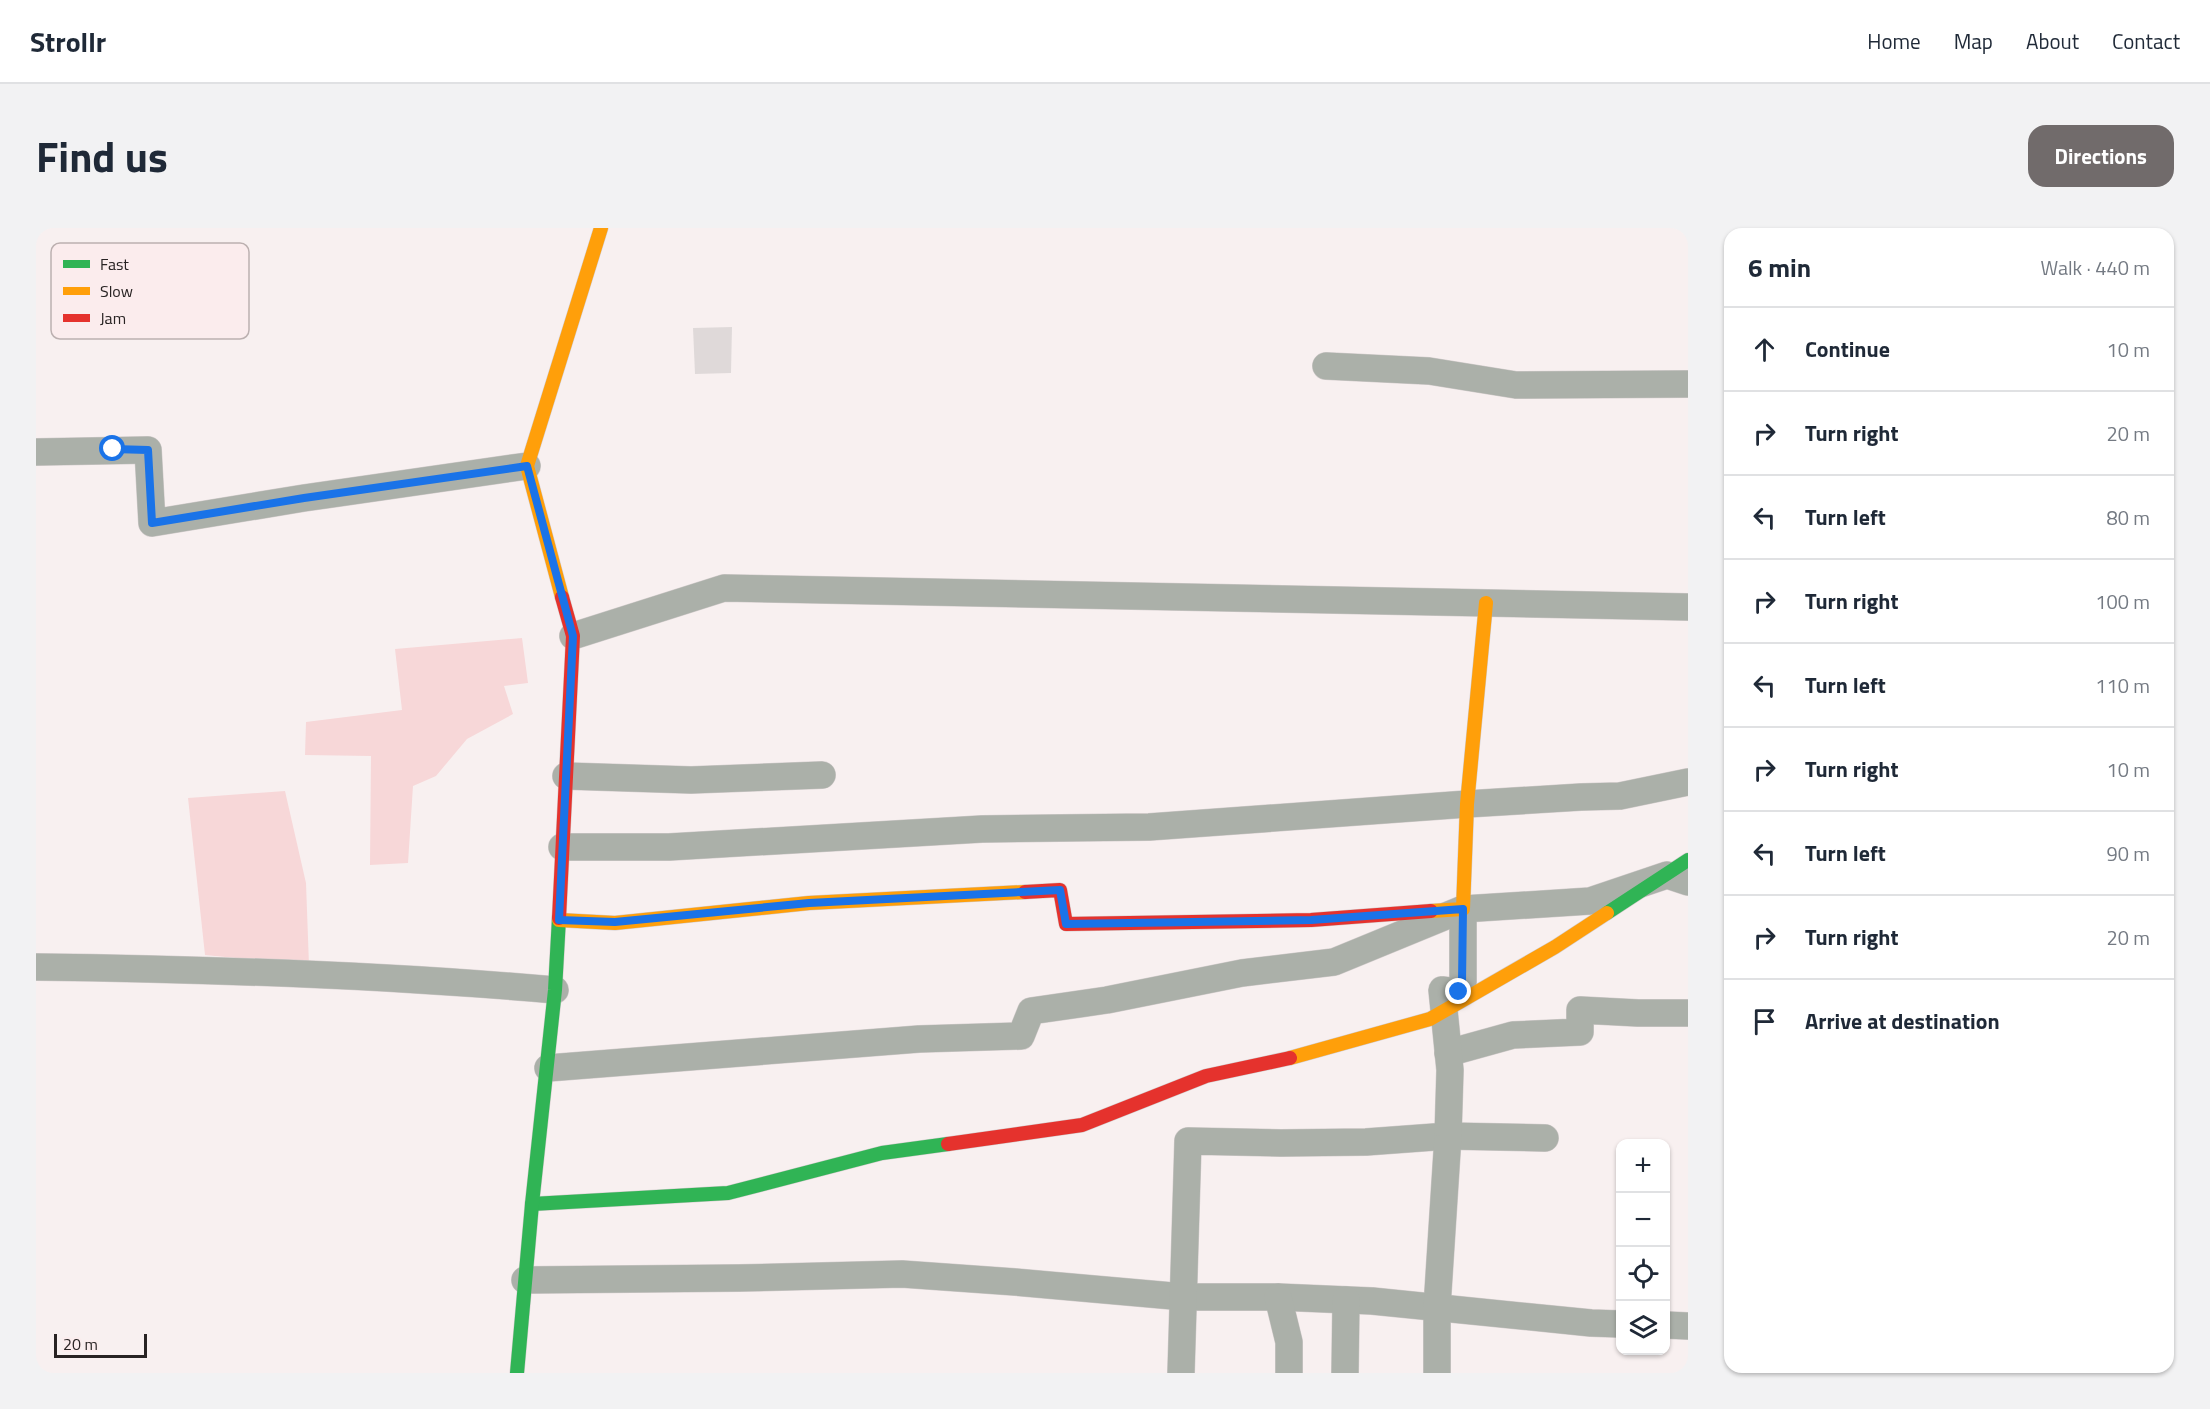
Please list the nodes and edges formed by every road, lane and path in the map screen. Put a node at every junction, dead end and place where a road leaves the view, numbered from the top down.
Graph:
1 (601, 228) edge
2 (1326, 366) dead end
3 (1688, 384) edge
4 (36, 452) edge
5 (527, 466) junction
6 (1486, 603) junction
7 (1688, 607) edge
8 (573, 636) junction
9 (822, 775) dead end
10 (566, 776) junction
11 (1688, 782) edge
12 (1467, 804) junction
13 (562, 847) junction
14 (1681, 872) edge
15 (1463, 909) junction
16 (559, 920) junction
17 (36, 968) edge
18 (555, 990) junction
19 (1443, 1012) junction
20 (1688, 1013) edge
21 (1448, 1053) junction
22 (548, 1068) junction
23 (1449, 1136) junction
24 (1545, 1138) dead end
25 (532, 1204) junction
26 (525, 1280) junction
27 (1184, 1297) junction
28 (1278, 1297) junction
29 (1346, 1300) junction
30 (1437, 1307) junction
31 (1616, 1324) edge
32 (1670, 1325) edge
33 (1688, 1326) edge
34 (517, 1373) edge
35 (1181, 1373) edge
36 (1288, 1373) edge
37 (1345, 1373) edge
38 (1437, 1373) edge

1 - 5 street
2 - 3 street
4 - 5 street
5 - 8 street
6 - 7 street
6 - 8 street
6 - 12 street
8 - 10 street
9 - 10 street
10 - 13 street
11 - 12 street
12 - 13 street
12 - 15 street
13 - 16 street
14 - 15 street
14 - 19 street
15 - 16 street
15 - 19 street
15 - 22 street
16 - 18 street
17 - 18 street
18 - 22 street
19 - 21 street
19 - 25 street
20 - 21 street
21 - 23 street
22 - 25 street
23 - 24 street
23 - 27 street
23 - 30 street
25 - 26 street
26 - 27 street
26 - 34 street
27 - 28 street
27 - 35 street
28 - 29 street
28 - 36 street
29 - 30 street
29 - 37 street
30 - 31 street
30 - 38 street
32 - 33 street

